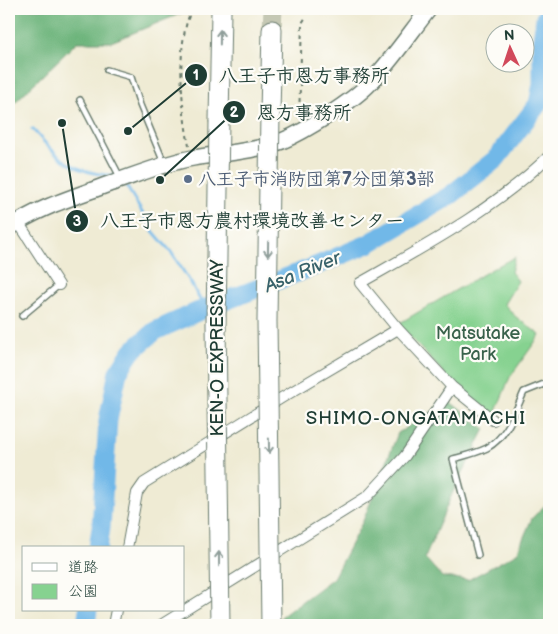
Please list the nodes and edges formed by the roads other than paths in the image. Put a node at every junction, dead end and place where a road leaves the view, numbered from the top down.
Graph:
1 (430, 9) edge
2 (221, 11) dead end
3 (272, 30) tunnel mouth
4 (107, 70) dead end
5 (80, 100) dead end
6 (549, 156) edge
7 (166, 165) junction
8 (121, 180) junction
9 (12, 220) edge
10 (60, 285) joint
11 (22, 316) dead end
12 (398, 329) junction
13 (549, 382) edge
14 (452, 387) junction
15 (493, 420) dead end
16 (127, 546) edge
17 (478, 555) dead end
18 (185, 610) edge
19 (116, 612) edge
20 (182, 612) edge
21 (113, 625) edge
22 (161, 625) edge
23 (220, 625) edge
24 (271, 625) edge

1 - 7 main road
23 -> 2 highway, KEN-O EXPRESSWAY, bridge
3 -> 24 highway, bridge
4 - 7 lane
5 - 8 lane
6 - 12 street
7 - 8 main road
8 - 9 main road
9 - 10 street
10 - 11 lane
12 - 14 street
12 - 16 street
13 - 17 lane
14 - 15 street
14 - 18 street
19 - 21 street
20 - 22 street

